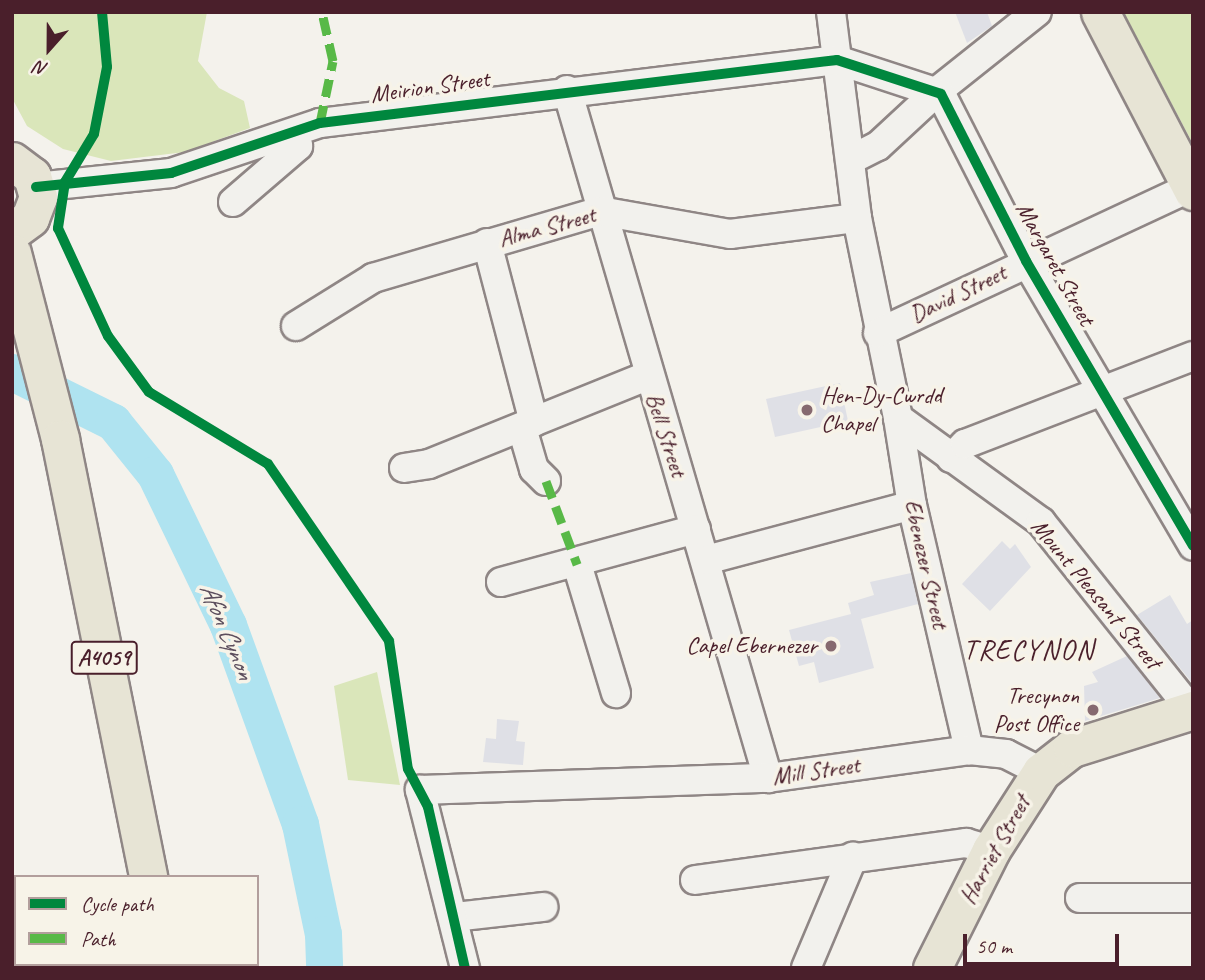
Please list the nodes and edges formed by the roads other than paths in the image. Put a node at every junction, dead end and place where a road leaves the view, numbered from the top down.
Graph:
1 (831, 12) edge
2 (1037, 12) edge
3 (1101, 12) edge
4 (836, 60) junction
5 (568, 90) junction
6 (935, 93) junction
7 (295, 132) junction
8 (850, 160) junction
9 (24, 174) edge
10 (1192, 189) edge
11 (233, 202) dead end
12 (600, 211) junction
13 (857, 218) junction
14 (12, 231) edge
15 (487, 243) junction
16 (12, 253) edge
17 (1026, 261) junction
18 (296, 326) dead end
19 (878, 333) junction
20 (1193, 356) edge
21 (647, 376) junction
22 (1104, 392) junction
23 (898, 418) junction
24 (528, 425) junction
25 (951, 458) junction
26 (404, 468) dead end
27 (546, 481) dead end
28 (912, 505) junction
29 (696, 529) junction
30 (1193, 546) edge
31 (706, 560) junction
32 (577, 564) junction
33 (501, 582) dead end
34 (616, 693) dead end
35 (1192, 710) edge
36 (969, 750) junction
37 (1041, 772) junction
38 (768, 778) junction
39 (991, 850) junction
40 (853, 857) junction
41 (148, 875) edge
42 (695, 880) dead end
43 (1080, 898) dead end
44 (1193, 898) edge
45 (543, 907) dead end
46 (454, 917) junction
47 (465, 968) edge
48 (806, 968) edge
49 (932, 968) edge

1 - 4 street
2 - 6 street
3 - 10 main road
4 - 5 street, Meirion Street
4 - 6 street
4 - 8 street
5 - 7 street, Meirion Street
5 - 12 street, Bell Street
6 - 8 street
6 - 17 street, Margaret Street
7 - 9 street, Meirion Street
7 - 11 street
8 - 13 street
9 - 14 main road
10 - 17 street, David Street
12 - 13 street, Alma Street
12 - 15 street, Alma Street
12 - 21 street, Bell Street
13 - 19 street
15 - 18 street, Alma Street
15 - 24 street
16 - 41 main road, A4059
17 - 19 street, David Street
17 - 22 street, Margaret Street
19 - 23 street
20 - 22 street
21 - 24 street
21 - 29 street, Bell Street
22 - 25 street
22 - 30 street, Margaret Street
23 - 25 street, Mount Pleasant Street
23 - 28 street, Ebenezer Street
24 - 26 street
24 - 27 street
25 - 35 street, Mount Pleasant Street
28 - 31 street
28 - 36 street, Ebenezer Street
29 - 31 street, Bell Street
29 - 32 street
31 - 38 street, Bell Street
32 - 33 street
32 - 34 street
35 - 37 main road
36 - 37 street, Mill Street
36 - 38 street, Mill Street
37 - 39 main road, Harriet Street
38 - 46 street, Mill Street
39 - 40 street
39 - 49 main road, Harriet Street
40 - 42 street
40 - 48 street
43 - 44 street
45 - 46 street
46 - 47 street

